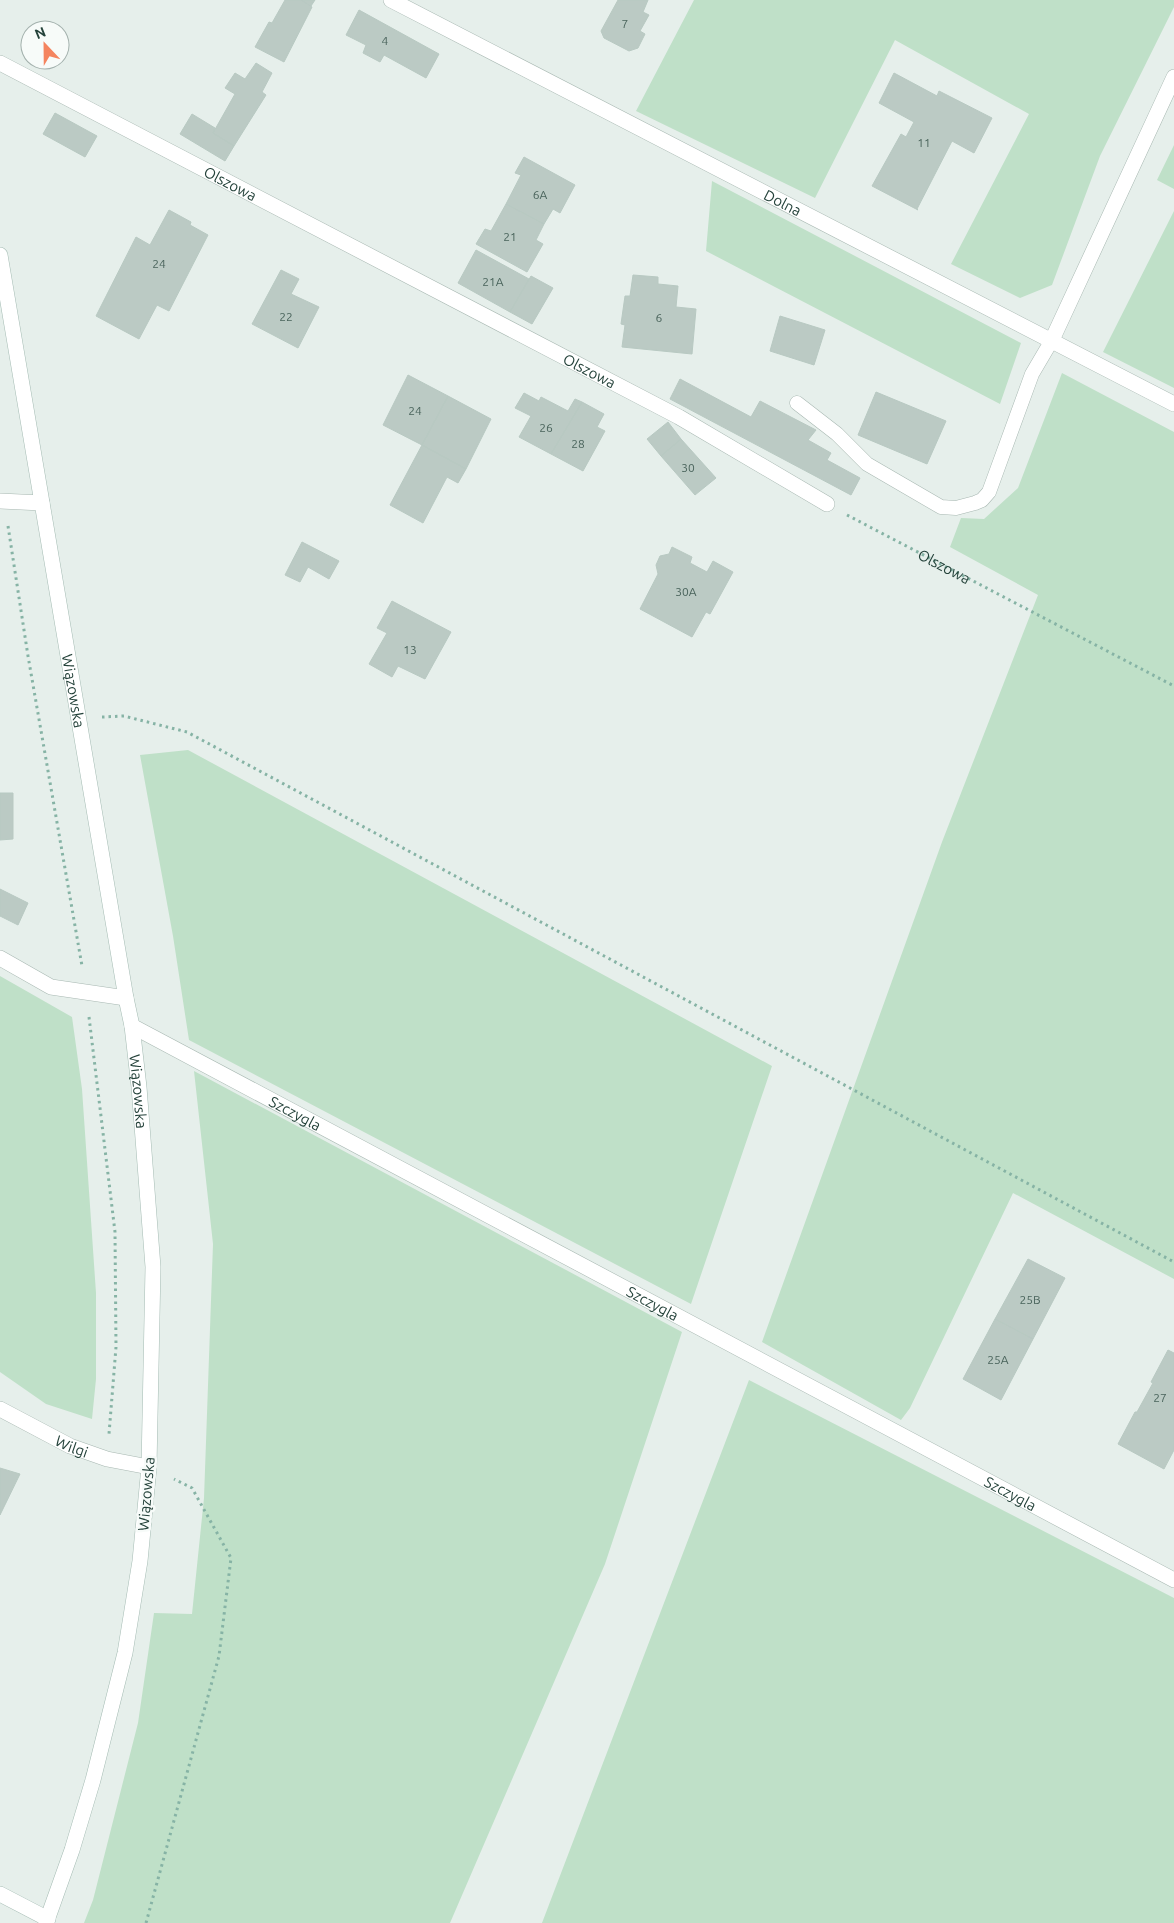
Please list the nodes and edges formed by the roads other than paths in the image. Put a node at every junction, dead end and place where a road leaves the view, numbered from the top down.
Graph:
1 (392, 0) edge
2 (0, 63) edge
3 (1174, 77) edge
4 (0, 255) edge
5 (1052, 340) junction
6 (796, 402) dead end
7 (1174, 404) edge
8 (0, 501) edge
9 (42, 503) junction
10 (827, 504) road end
11 (0, 958) edge
12 (126, 998) junction
13 (132, 1026) junction
14 (0, 1409) edge
15 (149, 1467) junction
16 (1174, 1580) edge
17 (0, 1894) edge
18 (47, 1921) edge

1 - 5 street, Dolna
2 - 10 street, Olszowa
3 - 5 street
4 - 9 street, Wiązowska
5 - 6 lane
5 - 7 street, Dolna
8 - 9 street
9 - 12 street, Wiązowska
11 - 12 street
12 - 13 street, Wiązowska
13 - 15 street, Wiązowska
13 - 16 street, Szczygla
14 - 15 street, Wilgi
15 - 18 street, Wiązowska
17 - 18 street

